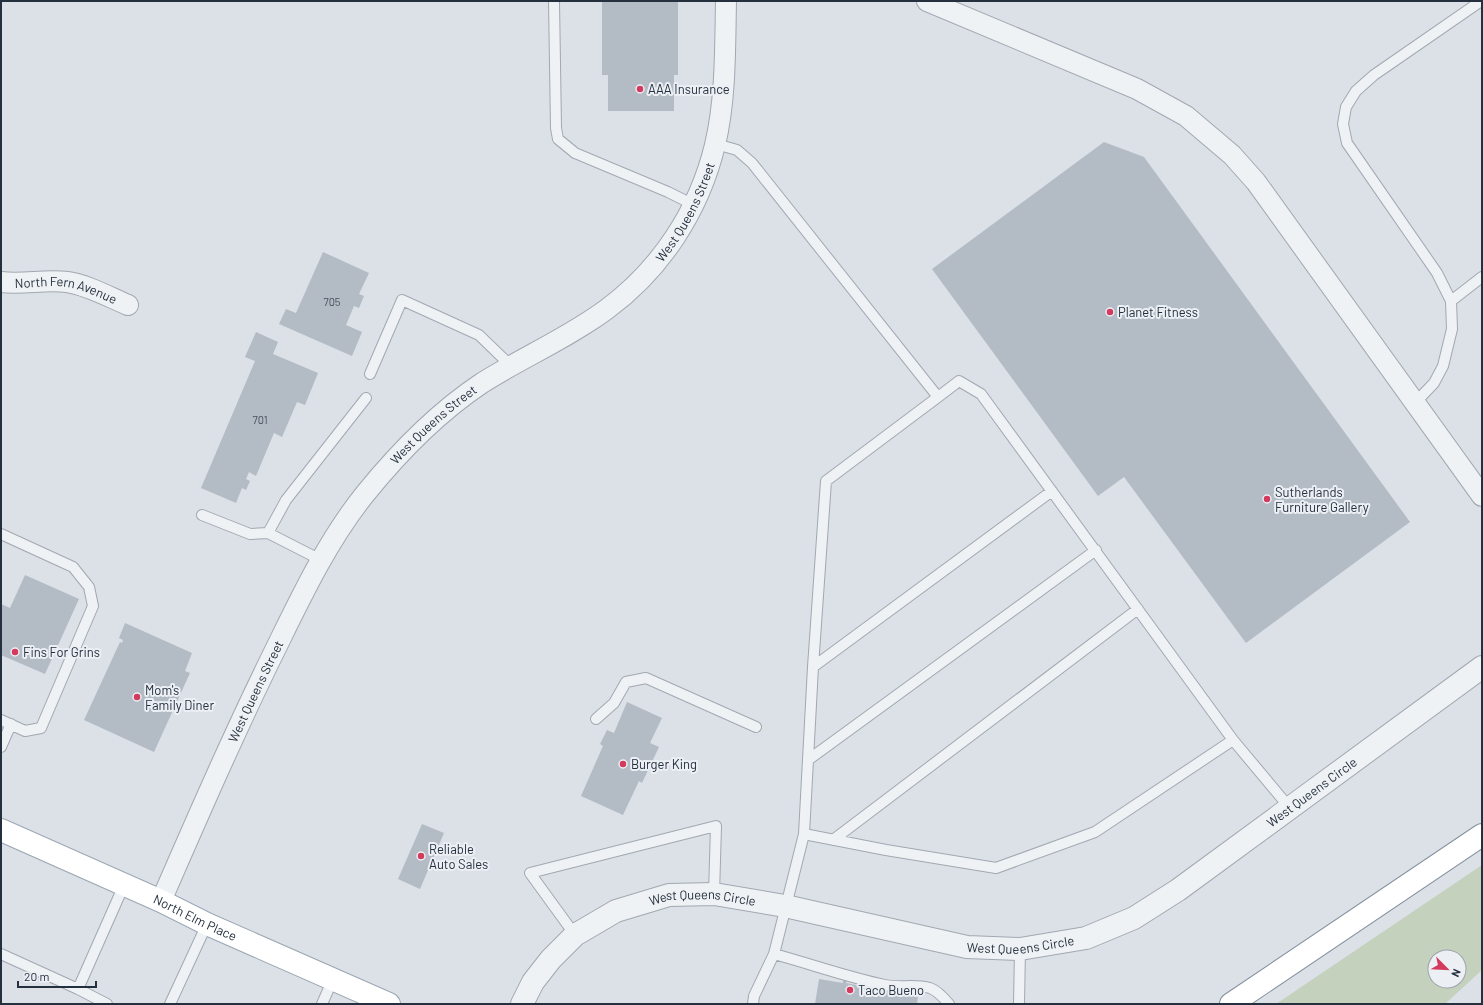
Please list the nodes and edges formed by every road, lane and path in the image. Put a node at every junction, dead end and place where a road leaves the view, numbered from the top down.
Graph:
1 (554, 1) edge
2 (726, 1) edge
3 (927, 1) edge
4 (1481, 1) edge
5 (716, 144) junction
6 (694, 206) junction
7 (1482, 278) edge
8 (1, 282) edge
9 (1451, 301) junction
10 (128, 305) dead end
11 (510, 365) junction
12 (370, 374) dead end
13 (938, 397) junction
14 (366, 398) dead end
15 (1414, 404) junction
16 (1052, 491) junction
17 (1482, 496) edge
18 (202, 514) dead end
19 (268, 533) junction
20 (1, 534) edge
21 (1096, 550) junction
22 (321, 560) junction
23 (1138, 609) junction
24 (813, 667) junction
25 (1482, 667) edge
26 (1, 720) edge
27 (596, 720) dead end
28 (11, 724) junction
29 (756, 727) dead end
30 (1233, 740) junction
31 (1, 747) edge
32 (808, 760) junction
33 (1289, 807) junction
34 (1, 830) edge
35 (804, 834) junction
36 (1482, 835) edge
37 (833, 840) junction
38 (124, 885) junction
39 (714, 894) junction
40 (161, 901) junction
41 (785, 906) junction
42 (207, 924) junction
43 (575, 935) junction
44 (1020, 949) junction
45 (1, 954) edge
46 (774, 954) junction
47 (333, 979) junction
48 (78, 989) junction
49 (107, 1004) edge
50 (170, 1004) edge
51 (322, 1004) edge
52 (389, 1004) edge
53 (522, 1004) edge
54 (753, 1004) edge
55 (949, 1004) edge
56 (1019, 1004) edge
57 (1231, 1004) edge

1 - 6 lane
2 - 5 street, West Queens Street
3 - 15 street
4 - 9 lane
5 - 6 street, West Queens Street
5 - 13 lane
6 - 11 street, West Queens Street
7 - 9 lane
8 - 10 street, North Fern Avenue
9 - 15 lane
11 - 12 lane
11 - 22 street, West Queens Street
13 - 16 lane
13 - 24 lane
14 - 19 lane
15 - 17 street
16 - 21 lane
16 - 24 lane
18 - 19 lane
19 - 22 lane
20 - 28 lane
21 - 23 lane
21 - 32 lane
22 - 40 street, West Queens Street
23 - 30 lane
23 - 37 lane
24 - 32 lane
25 - 33 street, West Queens Circle
26 - 28 lane
27 - 29 lane
28 - 31 lane
30 - 33 lane
30 - 37 lane
32 - 35 lane
33 - 44 street, West Queens Circle
34 - 38 main road, North Elm Place
35 - 37 lane
35 - 41 lane
36 - 57 main road
38 - 40 main road, North Elm Place
38 - 48 lane
39 - 41 street, West Queens Circle
39 - 43 street, West Queens Circle
39 - 43 lane
40 - 42 main road, North Elm Place
41 - 44 street, West Queens Circle
41 - 46 lane
42 - 47 main road, North Elm Place
42 - 50 lane
43 - 53 street, West Queens Circle
44 - 56 lane
45 - 48 lane
46 - 54 lane
46 - 55 lane
47 - 51 lane
47 - 52 main road, North Elm Place
48 - 49 lane

